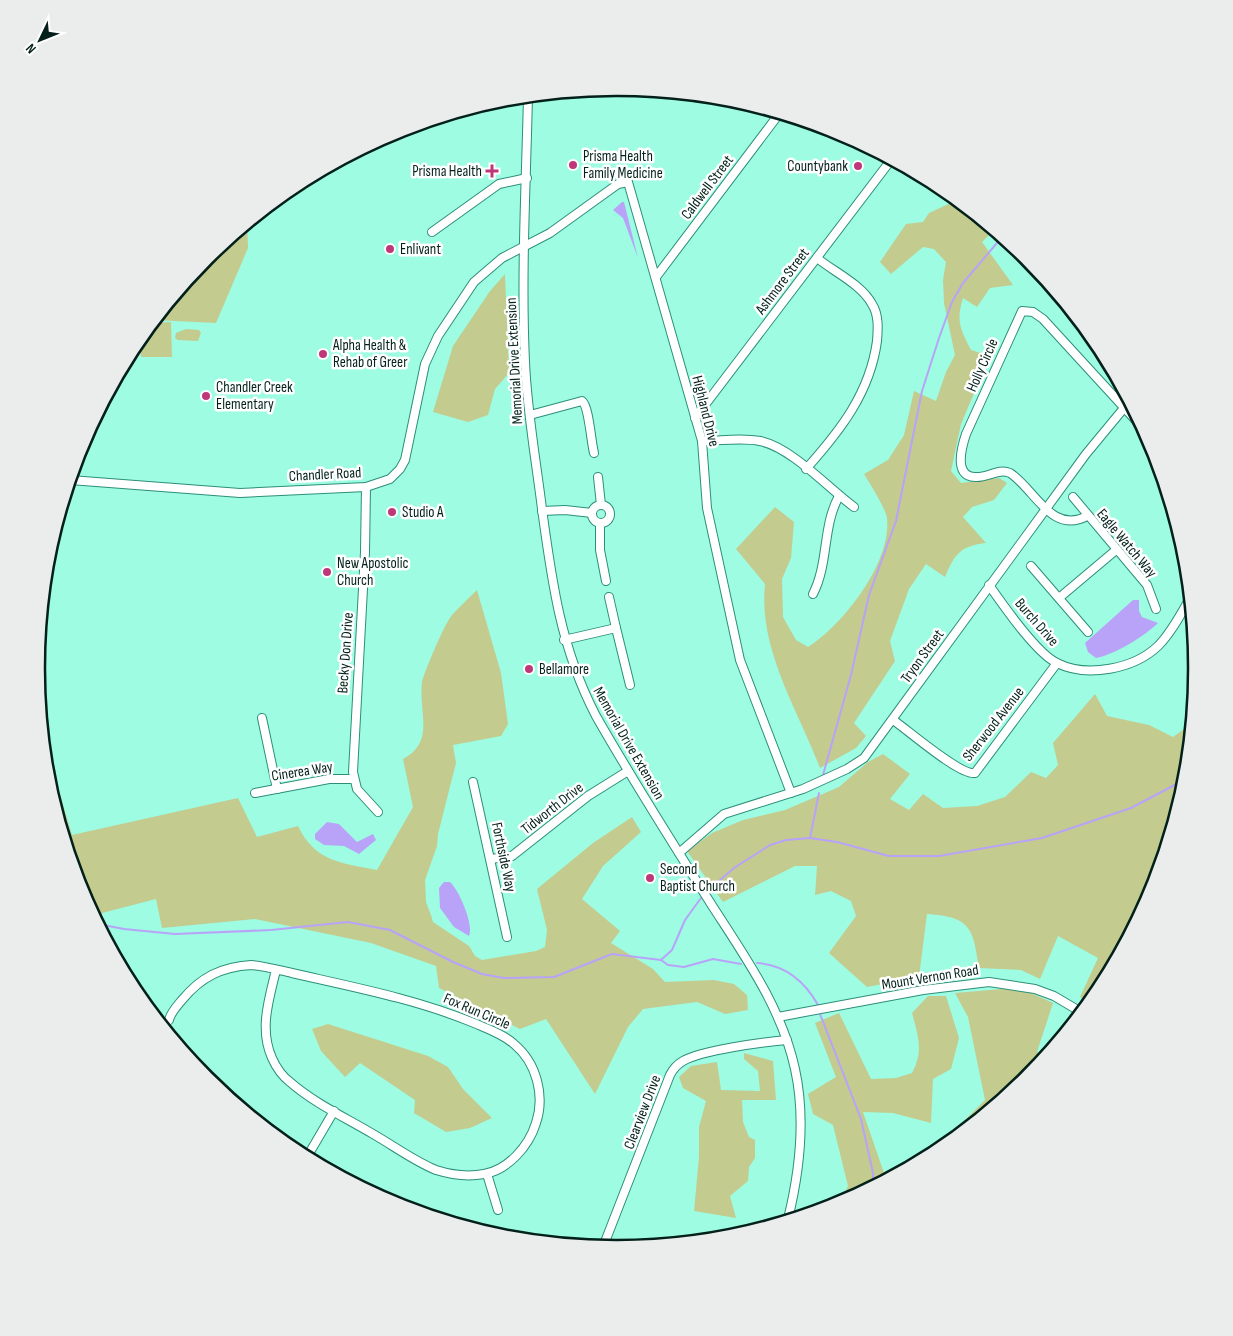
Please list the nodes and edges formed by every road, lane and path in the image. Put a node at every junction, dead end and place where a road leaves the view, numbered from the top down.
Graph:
1 (530, 103) edge
2 (776, 120) edge
3 (887, 165) edge
4 (527, 178) junction
5 (432, 232) dead end
6 (525, 246) junction
7 (817, 258) junction
8 (656, 277) junction
9 (1119, 397) edge
10 (1125, 408) edge
11 (530, 415) junction
12 (695, 418) junction
13 (702, 442) junction
14 (594, 453) dead end
15 (806, 469) junction
16 (598, 477) dead end
17 (76, 480) edge
18 (366, 487) junction
19 (839, 496) junction
20 (1073, 497) dead end
21 (600, 505) junction
22 (854, 507) dead end
23 (1046, 509) junction
24 (542, 511) junction
25 (592, 513) junction
26 (1087, 516) junction
27 (600, 523) junction
28 (1116, 550) junction
29 (1031, 566) dead end
30 (606, 581) dead end
31 (989, 585) junction
32 (813, 594) dead end
33 (609, 597) dead end
34 (1059, 598) junction
35 (1184, 607) edge
36 (1156, 609) dead end
37 (616, 628) junction
38 (1088, 632) dead end
39 (564, 640) junction
40 (1056, 663) junction
41 (630, 685) dead end
42 (262, 718) dead end
43 (893, 720) junction
44 (628, 771) junction
45 (354, 780) junction
46 (474, 782) dead end
47 (277, 789) junction
48 (255, 793) dead end
49 (791, 793) junction
50 (378, 812) dead end
51 (679, 853) junction
52 (491, 859) junction
53 (507, 937) dead end
54 (276, 970) junction
55 (1076, 1008) edge
56 (778, 1017) junction
57 (169, 1020) dead end
58 (787, 1040) junction
59 (334, 1111) junction
60 (311, 1150) edge
61 (487, 1174) junction
62 (498, 1210) dead end
63 (789, 1212) edge
64 (606, 1239) edge

1 - 4 street, Memorial Drive Extension
2 - 8 street, Caldwell Street
3 - 7 street, Ashmore Street
4 - 5 street
4 - 6 street, Memorial Drive Extension
6 - 8 street, Highland Drive
6 - 11 street, Memorial Drive Extension
6 - 18 street, Chandler Road
7 - 12 street, Ashmore Street
7 - 15 street
8 - 12 street, Highland Drive
9 - 23 street, Holly Circle
10 - 23 street, Tryon Street
11 - 14 street
11 - 24 street, Memorial Drive Extension
12 - 13 street, Highland Drive
13 - 15 street
13 - 49 street, Highland Drive
15 - 19 street
16 - 21 street
17 - 18 street, Chandler Road
18 - 45 street, Becky Don Drive
19 - 22 street
19 - 32 street
20 - 26 street, Eagle Watch Way
21 - 25 street
21 - 27 street
23 - 26 street
23 - 31 street, Tryon Street
24 - 25 street
24 - 39 street, Memorial Drive Extension
25 - 27 street
26 - 28 street, Eagle Watch Way
27 - 30 street
28 - 34 street
28 - 36 street, Eagle Watch Way
29 - 34 street
31 - 40 street, Burch Drive
31 - 43 street, Tryon Street
33 - 37 street
34 - 38 street
35 - 40 street, Burch Drive
37 - 39 street
37 - 41 street
39 - 44 street, Memorial Drive Extension
40 - 43 street, Sherwood Avenue
42 - 47 street
43 - 49 street, Tryon Street
44 - 51 street, Memorial Drive Extension
44 - 52 street, Tidworth Drive
45 - 47 street, Cinerea Way
45 - 50 street
46 - 52 street, Forthside Way
47 - 48 street, Cinerea Way
49 - 51 street, Tryon Street
51 - 56 street, Memorial Drive Extension
52 - 53 street, Forthside Way
54 - 57 street
54 - 59 street, Fox Run Circle
54 - 61 street, Fox Run Circle
55 - 56 street, Mount Vernon Road
56 - 58 street, Memorial Drive Extension
58 - 63 street, Memorial Drive Extension
58 - 64 street, Clearview Drive
59 - 60 street
59 - 61 street, Fox Run Circle
61 - 62 street

